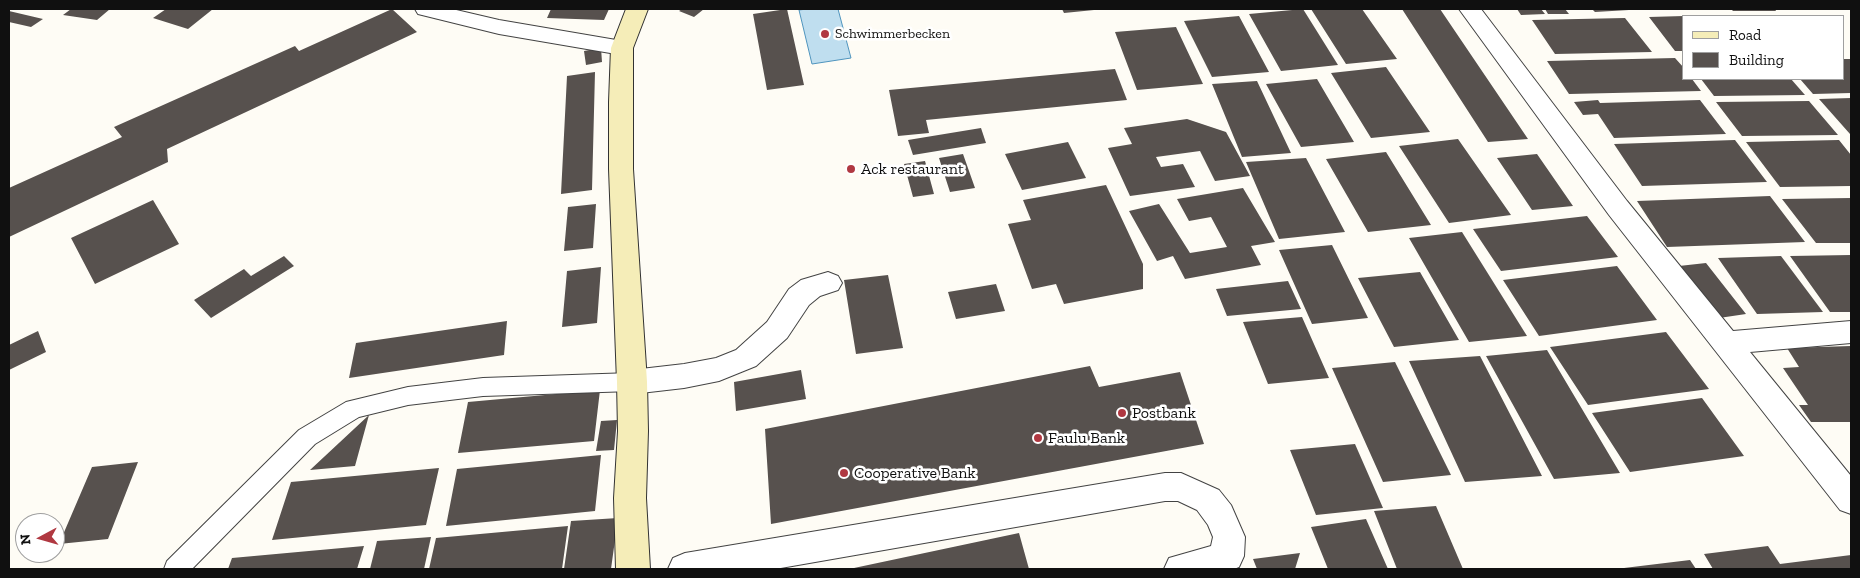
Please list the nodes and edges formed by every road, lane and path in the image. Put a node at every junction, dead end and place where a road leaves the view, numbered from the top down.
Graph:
1 (426, 9) edge
2 (637, 9) edge
3 (1470, 9) edge
4 (622, 48) junction
5 (828, 283) dead end
6 (1851, 332) edge
7 (1726, 343) junction
8 (632, 382) junction
9 (1851, 500) edge
10 (176, 569) edge
11 (633, 569) edge
12 (685, 569) edge
13 (1180, 569) edge

1 - 4 street
2 - 4 street
3 - 7 street
4 - 8 street
5 - 8 street
6 - 7 street
7 - 9 street
8 - 10 lane
8 - 11 street
12 - 13 street

